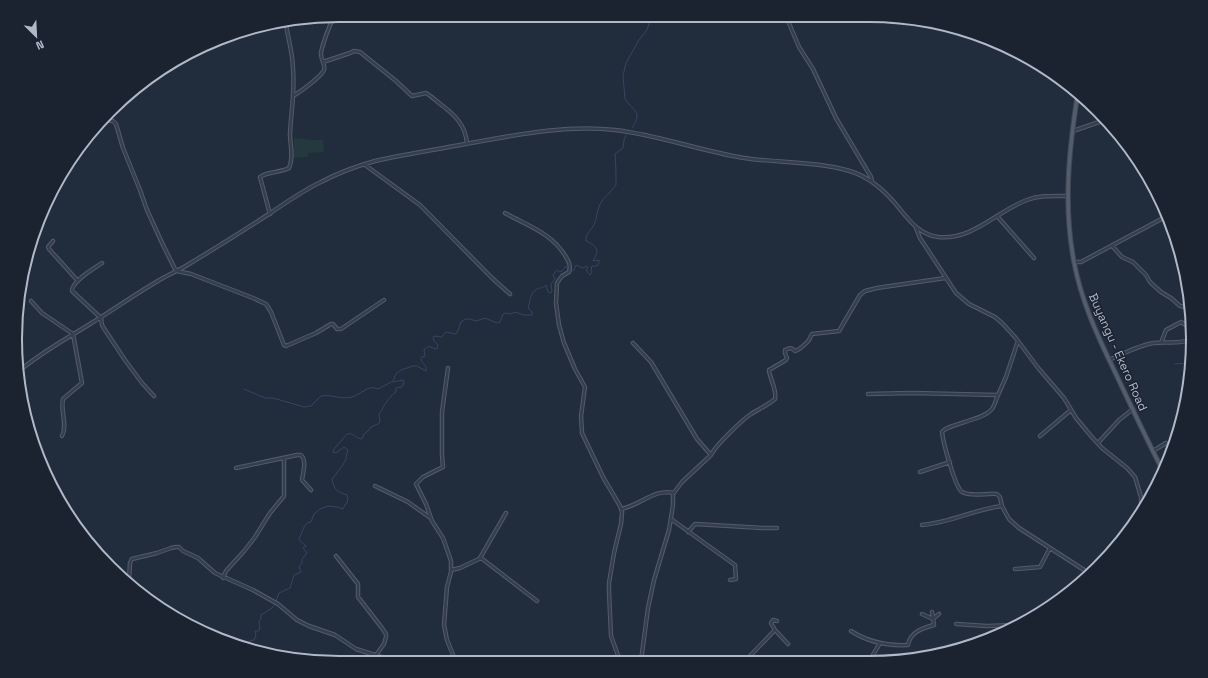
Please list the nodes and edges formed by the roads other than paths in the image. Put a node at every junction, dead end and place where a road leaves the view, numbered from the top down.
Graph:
1 (332, 22) edge
2 (789, 22) edge
3 (286, 27) edge
4 (323, 62) junction
5 (293, 96) junction
6 (1078, 101) edge
7 (110, 121) edge
8 (1100, 122) edge
9 (1073, 132) junction
10 (467, 144) junction
11 (364, 164) junction
12 (872, 181) junction
13 (1067, 196) junction
14 (505, 213) dead end
15 (270, 214) junction
16 (997, 216) junction
17 (1162, 219) edge
18 (916, 228) junction
19 (53, 241) dead end
20 (1113, 247) junction
21 (1034, 258) dead end
22 (1074, 262) junction
23 (102, 263) dead end
24 (177, 271) junction
25 (945, 278) junction
26 (78, 281) junction
27 (510, 294) dead end
28 (384, 300) dead end
29 (31, 302) dead end
30 (1184, 306) edge
31 (101, 318) junction
32 (1185, 325) edge
33 (73, 334) junction
34 (1018, 340) junction
35 (1186, 341) edge
36 (1160, 342) junction
37 (633, 343) dead end
38 (1109, 360) junction
39 (24, 368) edge
40 (448, 368) dead end
41 (868, 394) dead end
42 (998, 394) junction
43 (154, 396) dead end
44 (1133, 409) junction
45 (1071, 410) junction
46 (62, 436) dead end
47 (1040, 436) dead end
48 (1098, 443) junction
49 (1168, 444) edge
50 (1153, 451) junction
51 (712, 455) junction
52 (284, 458) junction
53 (950, 462) junction
54 (1160, 465) edge
55 (236, 468) dead end
56 (920, 472) dead end
57 (375, 486) dead end
58 (310, 490) dead end
59 (674, 493) junction
60 (1141, 503) edge
61 (1002, 506) junction
62 (621, 509) junction
63 (506, 513) dead end
64 (430, 518) junction
65 (671, 519) junction
66 (922, 525) dead end
67 (777, 528) dead end
68 (688, 532) junction
69 (1050, 548) junction
70 (336, 556) dead end
71 (480, 559) junction
72 (1015, 569) dead end
73 (451, 570) junction
74 (1085, 570) edge
75 (129, 576) edge
76 (223, 578) junction
77 (730, 580) dead end
78 (538, 601) dead end
79 (932, 612) dead end
80 (922, 614) dead end
81 (939, 614) dead end
82 (934, 619) junction
83 (776, 621) dead end
84 (956, 624) dead end
85 (1004, 625) edge
86 (775, 630) junction
87 (851, 631) dead end
88 (880, 643) junction
89 (788, 644) dead end
90 (376, 655) junction
91 (379, 656) edge
92 (454, 656) edge
93 (618, 656) edge
94 (643, 656) edge
95 (750, 656) edge
96 (872, 656) edge

1 - 4 street
2 - 12 street
3 - 5 street
4 - 5 street
4 - 10 street
5 - 15 street
6 - 9 main road, Buyangu - Ekero Road
7 - 24 street
8 - 9 street
9 - 13 main road, Buyangu - Ekero Road
10 - 11 street
10 - 12 street
11 - 15 street
11 - 27 street
12 - 18 street
13 - 16 street
13 - 22 main road, Buyangu - Ekero Road
14 - 62 street
15 - 24 street
16 - 18 street
16 - 21 street
17 - 20 street
18 - 25 street
19 - 26 street
20 - 22 street
20 - 30 street
22 - 38 main road, Buyangu - Ekero Road
23 - 26 street
24 - 28 street
24 - 31 street
25 - 34 street
25 - 51 street
26 - 31 street
29 - 33 street
31 - 33 street
31 - 43 street
32 - 36 street
33 - 39 street
33 - 46 street
34 - 42 street
34 - 45 street
35 - 36 street
36 - 38 street
37 - 51 street
38 - 44 main road, Buyangu - Ekero Road
40 - 64 street
41 - 42 street
42 - 53 street
44 - 48 street
44 - 50 main road, Buyangu - Ekero Road
45 - 47 street
45 - 48 street
48 - 60 street
49 - 50 street
50 - 54 main road, Buyangu - Ekero Road
51 - 59 street
52 - 55 street
52 - 58 street
52 - 76 street
53 - 56 street
53 - 61 street
57 - 64 street
59 - 62 street
59 - 65 street
61 - 66 street
61 - 69 street
62 - 93 street
63 - 71 street
64 - 73 street
65 - 68 street
65 - 94 street
67 - 68 street
68 - 77 street
69 - 72 street
69 - 74 street
70 - 90 street
71 - 73 street
71 - 78 street
73 - 92 street
75 - 76 street
76 - 90 street
79 - 82 street
80 - 82 street
81 - 82 street
82 - 88 street
83 - 86 street
84 - 85 street
86 - 89 street
86 - 95 street
87 - 88 street
88 - 96 street
90 - 91 street

